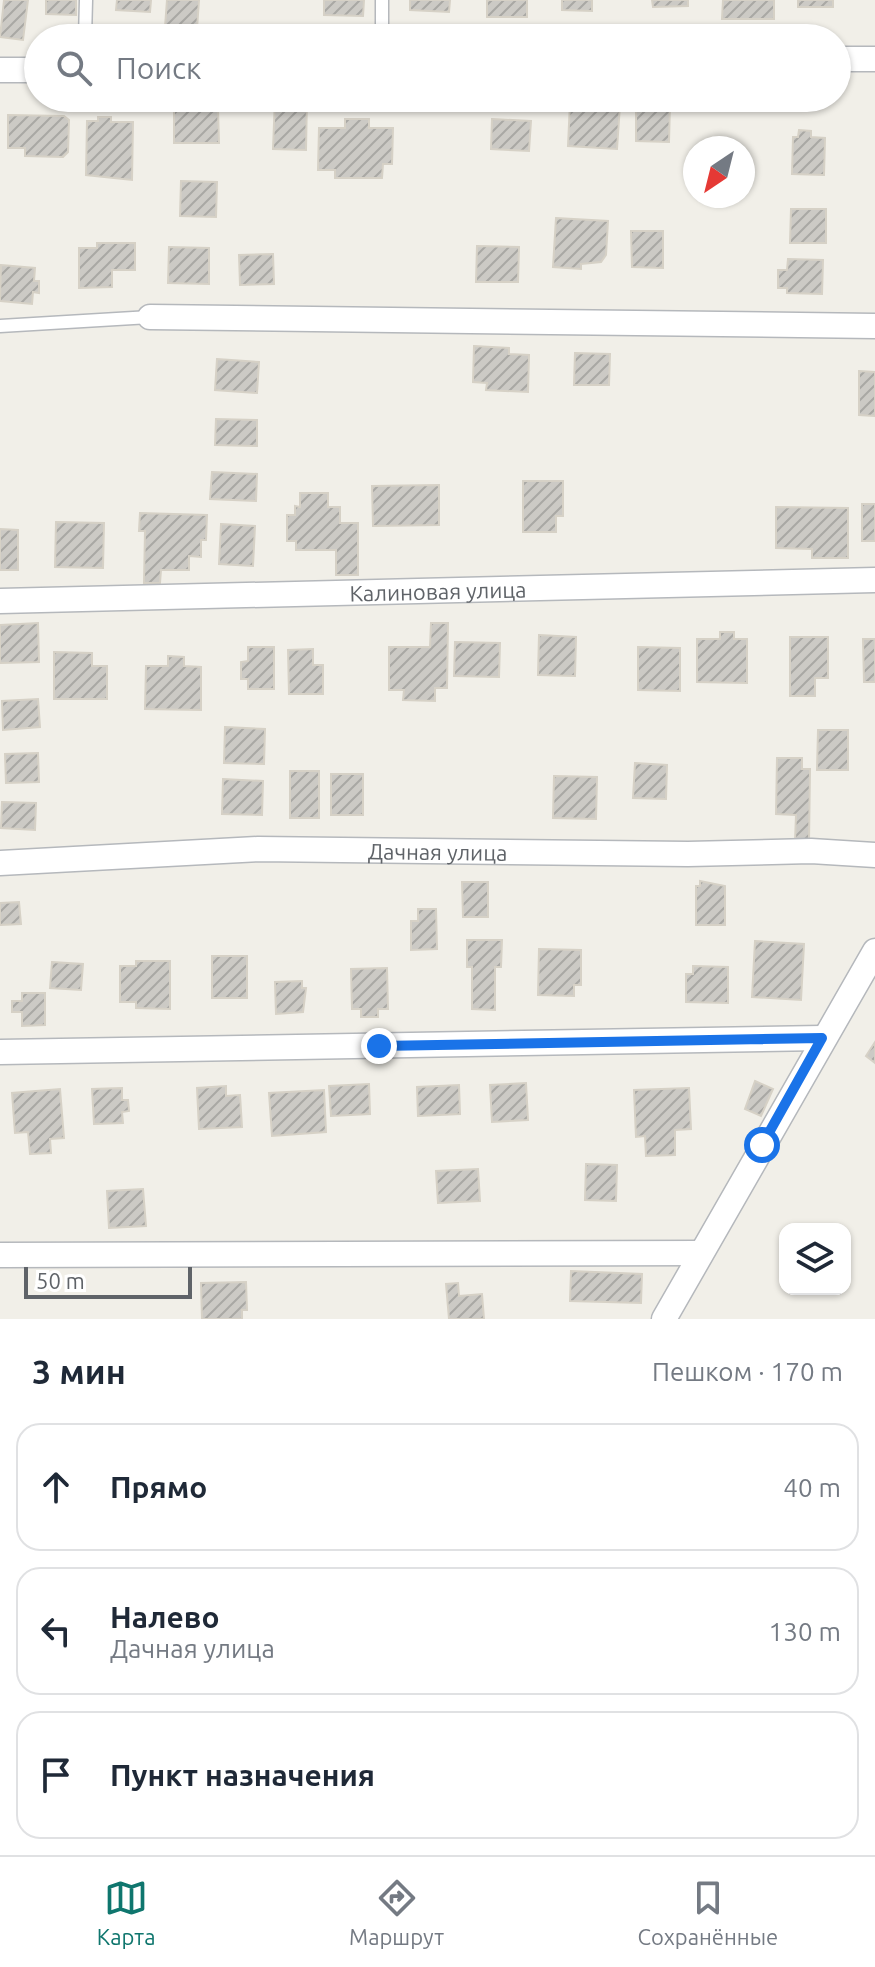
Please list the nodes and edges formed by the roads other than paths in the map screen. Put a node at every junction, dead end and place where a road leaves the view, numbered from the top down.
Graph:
1 (86, 0) edge
2 (382, 0) edge
3 (85, 24) edge
4 (382, 24) edge
5 (851, 59) edge
6 (875, 59) edge
7 (0, 70) edge
8 (24, 70) edge
9 (150, 317) joint
10 (0, 326) edge
11 (875, 326) edge
12 (875, 580) edge
13 (0, 601) edge
14 (875, 855) edge
15 (0, 863) edge
16 (875, 951) edge
17 (822, 1038) junction
18 (0, 1052) edge
19 (701, 1253) junction
20 (0, 1255) edge
21 (664, 1319) edge

1 - 3 lane
2 - 4 lane
5 - 6 street
7 - 8 street
9 - 10 lane
9 - 11 street
12 - 13 street, Калиновая улица
14 - 15 street, Дачная улица
16 - 17 street
17 - 18 street
17 - 19 street
19 - 20 street
19 - 21 street

